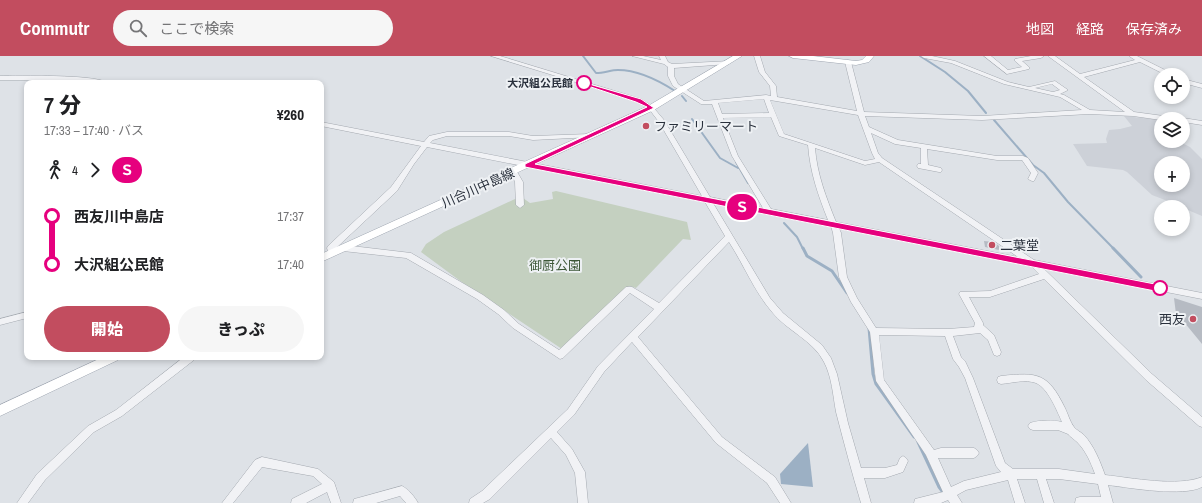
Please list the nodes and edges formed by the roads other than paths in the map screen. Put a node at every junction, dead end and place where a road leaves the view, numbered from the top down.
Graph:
1 (494, 56) edge
2 (525, 56) edge
3 (635, 56) edge
4 (662, 56) edge
5 (738, 56) edge
6 (757, 56) edge
7 (793, 56) edge
8 (870, 56) edge
9 (924, 56) edge
10 (987, 56) edge
11 (1041, 56) edge
12 (1051, 56) edge
13 (1132, 56) edge
14 (1141, 60) junction
15 (728, 62) junction
16 (848, 62) junction
17 (517, 63) junction
18 (668, 65) junction
19 (1157, 68) edge
20 (1007, 72) junction
21 (1079, 76) junction
22 (0, 78) edge
23 (80, 80) edge
24 (1006, 83) junction
25 (1190, 83) edge
26 (1202, 86) edge
27 (1028, 88) junction
28 (682, 90) junction
29 (1055, 93) junction
30 (766, 97) junction
31 (774, 98) junction
32 (714, 102) junction
33 (651, 108) junction
34 (1089, 112) junction
35 (861, 114) junction
36 (1133, 114) junction
37 (772, 115) junction
38 (721, 116) junction
39 (1154, 117) edge
40 (1190, 121) edge
41 (1202, 123) edge
42 (324, 125) edge
43 (867, 129) junction
44 (590, 136) junction
45 (811, 144) junction
46 (425, 145) junction
47 (924, 146) junction
48 (880, 160) junction
49 (528, 165) junction
50 (939, 170) dead end
51 (514, 172) junction
52 (1032, 179) dead end
53 (707, 200) junction
54 (520, 205) dead end
55 (769, 212) junction
56 (834, 224) junction
57 (729, 237) junction
58 (343, 248) junction
59 (332, 253) junction
60 (324, 257) edge
61 (1034, 264) junction
62 (1045, 276) junction
63 (1202, 296) edge
64 (660, 308) junction
65 (24, 316) edge
66 (0, 322) edge
67 (979, 327) junction
68 (874, 331) junction
69 (948, 333) junction
70 (633, 337) junction
71 (998, 352) dead end
72 (108, 360) edge
73 (187, 360) edge
74 (1001, 380) dead end
75 (0, 410) edge
76 (1202, 423) edge
77 (1033, 426) dead end
78 (551, 431) junction
79 (1073, 433) junction
80 (974, 453) dead end
81 (931, 455) junction
82 (903, 461) dead end
83 (858, 473) junction
84 (1011, 474) junction
85 (1040, 474) junction
86 (1102, 480) junction
87 (1202, 482) edge
88 (330, 485) junction
89 (946, 495) junction
90 (1080, 502) dead end
91 (22, 503) edge
92 (227, 503) edge
93 (296, 503) edge
94 (336, 503) edge
95 (358, 503) edge
96 (413, 503) edge
97 (474, 503) edge
98 (583, 503) edge
99 (786, 503) edge
100 (866, 503) edge
101 (919, 503) edge
102 (957, 503) edge
103 (1020, 503) edge
104 (1049, 503) edge
105 (1108, 503) edge

1 - 17 street
2 - 17 street
3 - 18 street
4 - 18 street
5 - 15 main road, 川合川中島線
6 - 31 street
7 - 16 main road
8 - 16 main road
9 - 24 street
10 - 20 street
11 - 20 street
12 - 21 street
13 - 14 street
14 - 19 street
14 - 21 street
15 - 18 street
15 - 28 main road, 川合川中島線
16 - 35 street
17 - 33 street
18 - 28 street
20 - 24 street
21 - 36 street
22 - 23 street
24 - 27 street
25 - 26 street
27 - 29 street
27 - 29 street
28 - 32 street
28 - 33 main road, 川合川中島線
29 - 34 street
30 - 31 street
30 - 32 street
30 - 37 street
31 - 35 street
32 - 38 street
33 - 44 main road, 川合川中島線
33 - 53 street
34 - 35 street
34 - 36 street
35 - 43 street
36 - 39 street
37 - 38 street
37 - 45 street
38 - 55 street
40 - 41 street
42 - 46 street
43 - 47 street
43 - 48 street
44 - 46 street
44 - 49 main road, 川合川中島線
45 - 48 street
45 - 56 street
46 - 49 street
46 - 59 street
47 - 50 street
47 - 52 street
48 - 61 street
49 - 51 main road, 川合川中島線
49 - 53 street
51 - 54 street
51 - 58 main road, 川合川中島線
53 - 55 street
53 - 57 street
55 - 56 street
56 - 61 street
56 - 68 street
57 - 64 street
57 - 83 street
58 - 59 main road, 川合川中島線
58 - 64 street
59 - 60 main road, 川合川中島線
61 - 62 street
61 - 63 street
62 - 67 street
62 - 76 street
64 - 70 street
65 - 66 street
67 - 69 street
67 - 71 street
68 - 69 street
68 - 81 street
69 - 84 street
70 - 78 street
70 - 99 street
72 - 75 main road
73 - 91 street
74 - 79 street
77 - 79 street
78 - 97 street
78 - 98 street
79 - 86 street
80 - 81 street
81 - 89 street
82 - 83 street
83 - 100 street
84 - 85 street
84 - 89 street
84 - 103 street
85 - 86 street
85 - 104 street
86 - 87 street
86 - 105 street
88 - 92 street
88 - 93 street
88 - 94 street
89 - 101 street
89 - 102 street
90 - 105 street
95 - 96 street

